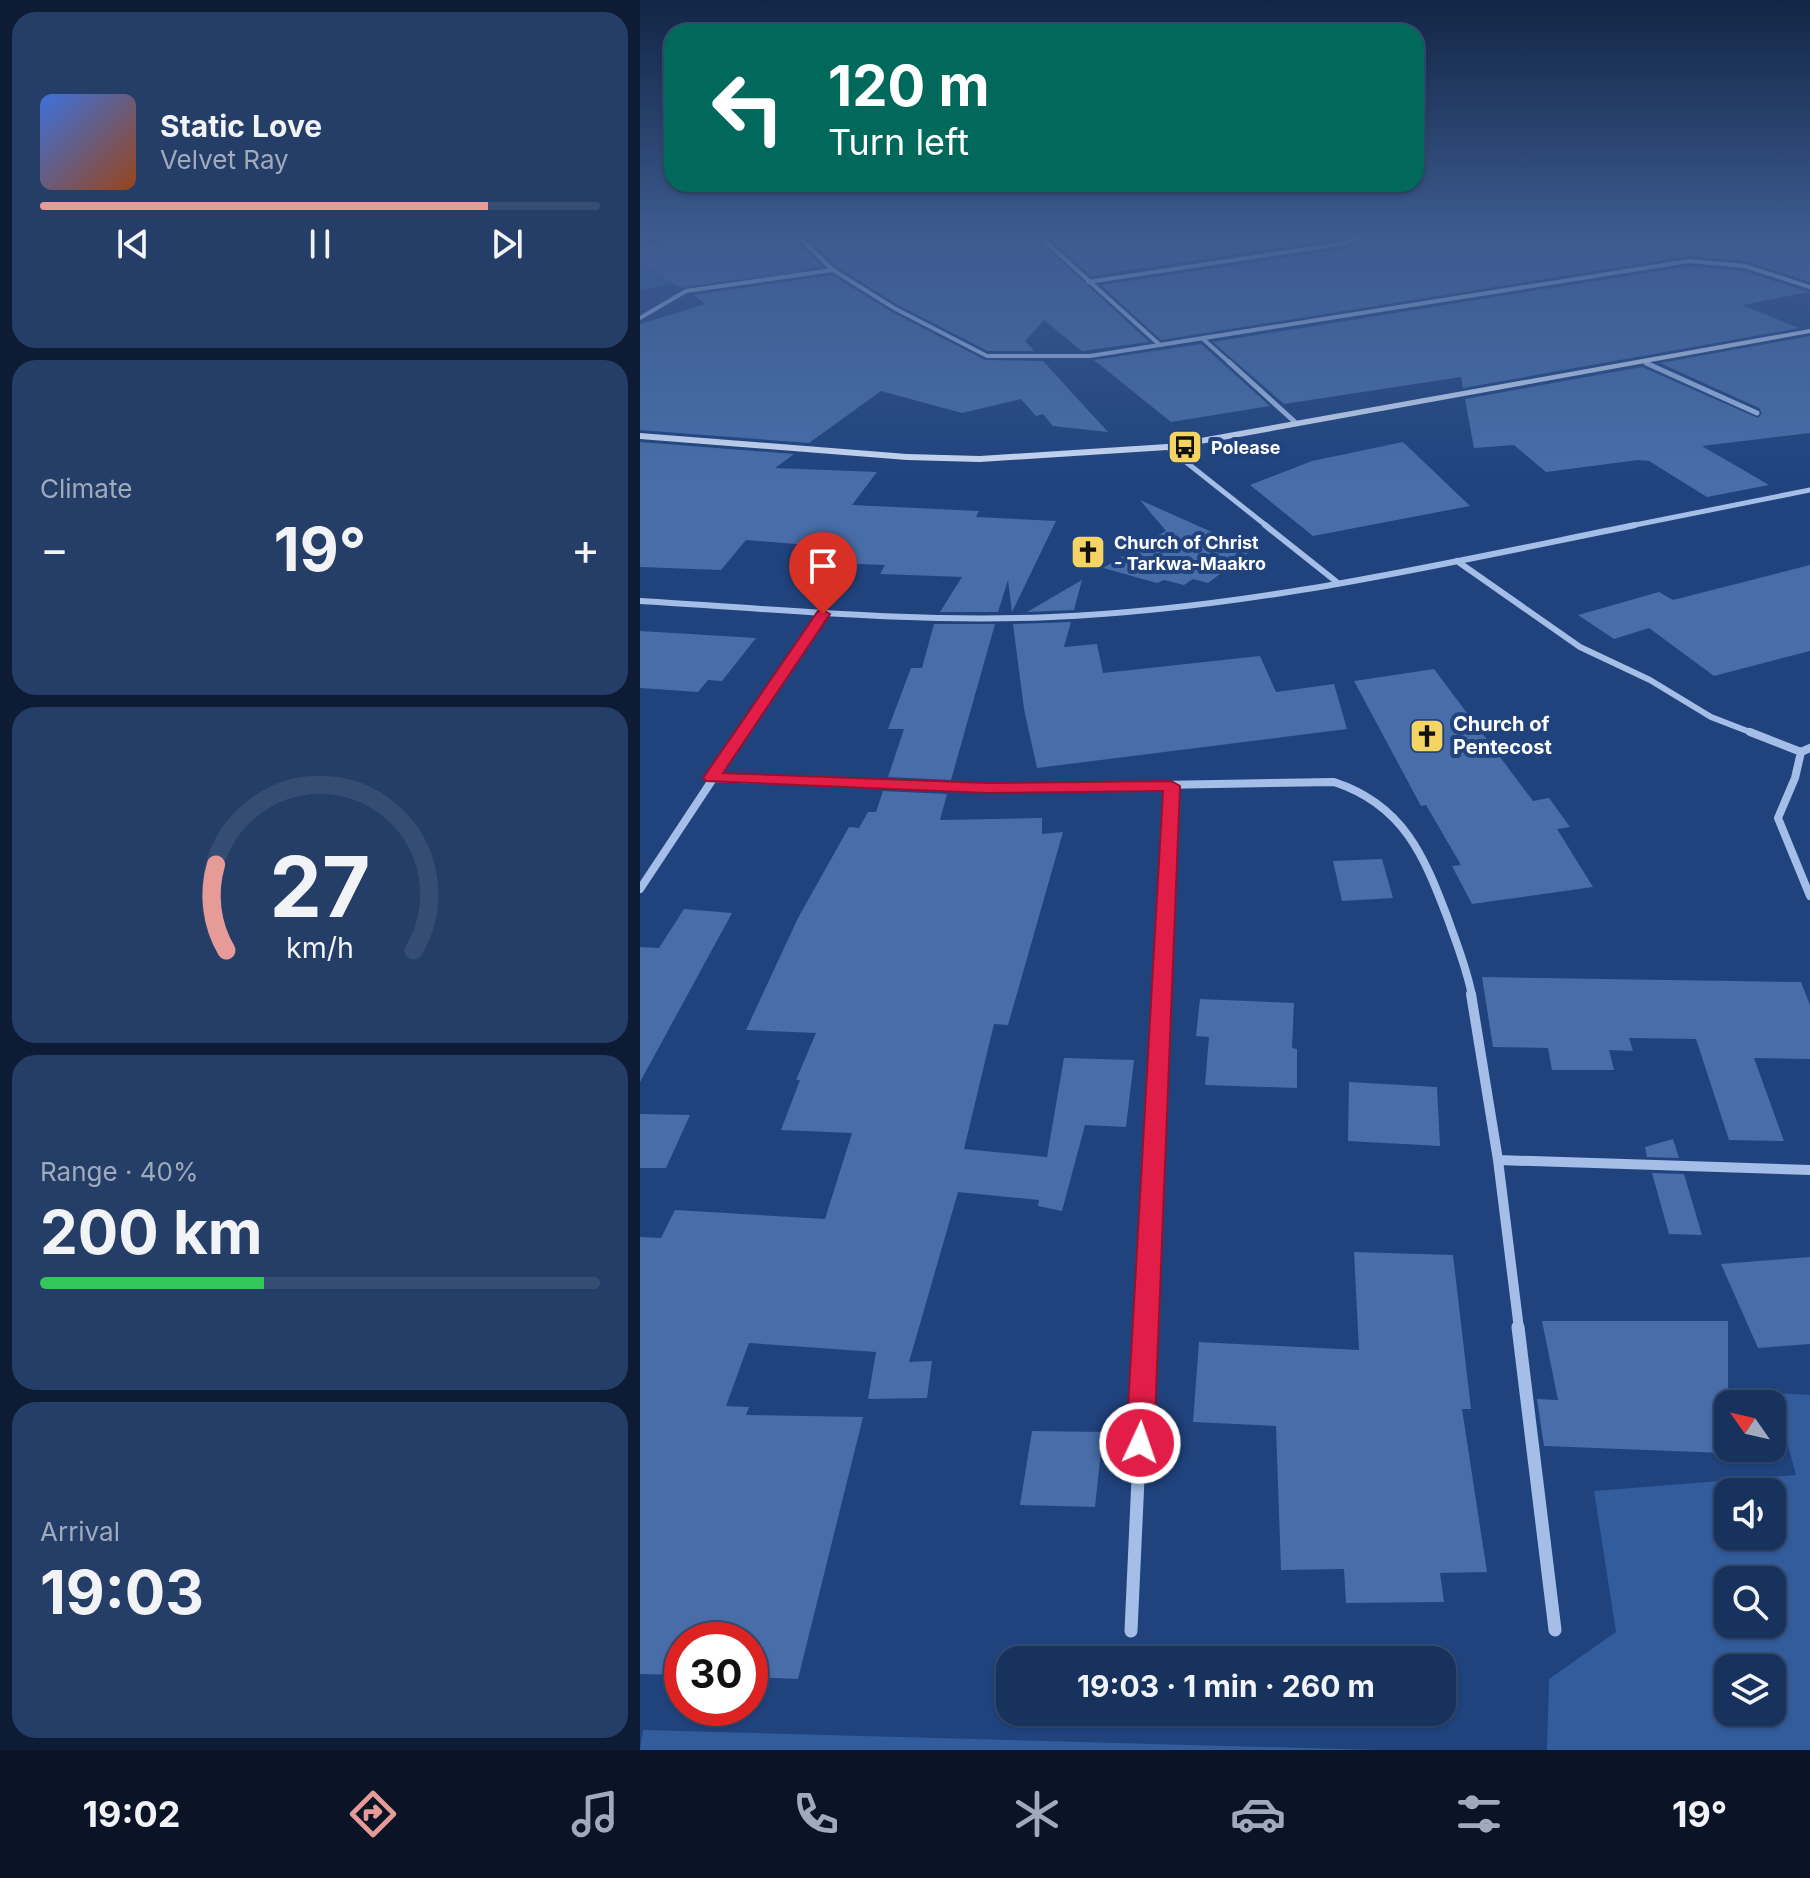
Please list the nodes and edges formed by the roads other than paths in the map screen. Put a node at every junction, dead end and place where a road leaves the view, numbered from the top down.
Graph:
1 (909, 316) edge
2 (1126, 316) edge
3 (1342, 316) edge
4 (1810, 331) edge
5 (1203, 339) junction
6 (1160, 345) junction
7 (1646, 363) junction
8 (1757, 413) dead end
9 (1295, 422) junction
10 (640, 436) edge
11 (1167, 447) junction
12 (1810, 490) edge
13 (1457, 561) junction
14 (1338, 584) junction
15 (640, 601) edge
16 (823, 614) junction
17 (1806, 750) edge
18 (712, 778) junction
19 (1171, 786) junction
20 (640, 889) edge
21 (1810, 896) edge
22 (1498, 1160) junction
23 (1810, 1170) edge
24 (1555, 1630) dead end
25 (1131, 1631) dead end

1 - 6 street
2 - 6 street
3 - 5 street
4 - 7 street
5 - 6 street
5 - 9 street
7 - 8 street
7 - 9 street
9 - 11 street
10 - 11 street
11 - 14 street
12 - 13 street
13 - 14 street
13 - 17 street
14 - 16 street
15 - 16 street
16 - 18 street
17 - 21 street
18 - 19 street
18 - 20 street
19 - 22 street
19 - 25 street
22 - 23 street
22 - 24 street

